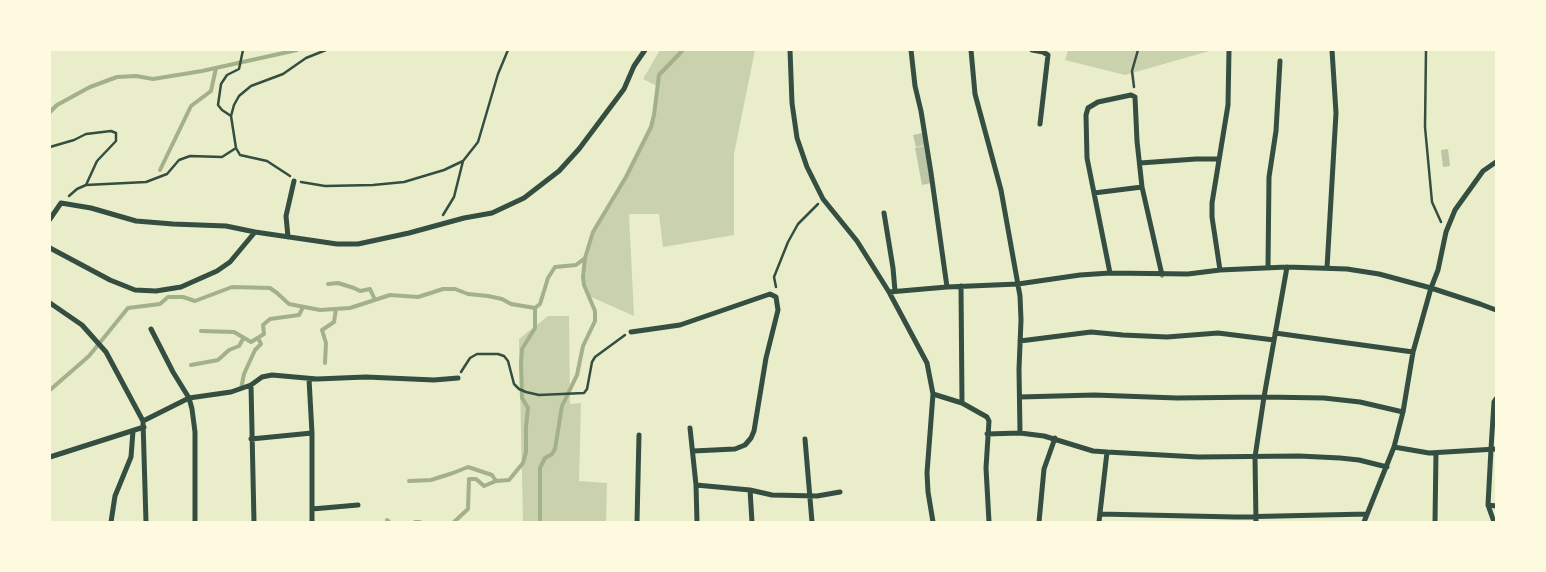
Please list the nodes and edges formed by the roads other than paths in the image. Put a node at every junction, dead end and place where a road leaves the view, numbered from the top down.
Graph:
1 (645, 50) edge
2 (790, 50) edge
3 (911, 50) edge
4 (971, 50) edge
5 (1032, 50) edge
6 (1229, 50) edge
7 (1332, 50) edge
8 (1280, 61) dead end
9 (1040, 124) dead end
10 (1219, 159) junction
11 (1496, 162) edge
12 (1140, 163) junction
13 (294, 180) road end
14 (1142, 186) junction
15 (1094, 193) junction
16 (884, 213) dead end
17 (50, 219) edge
18 (255, 232) junction
19 (288, 237) junction
20 (50, 248) edge
21 (1268, 267) junction
22 (1287, 267) junction
23 (1327, 268) junction
24 (1220, 270) junction
25 (1110, 273) junction
26 (1162, 275) junction
27 (1018, 284) junction
28 (961, 286) junction
29 (947, 287) junction
30 (1431, 288) junction
31 (892, 292) junction
32 (50, 303) edge
33 (1496, 310) edge
34 (151, 329) dead end
35 (631, 332) road end
36 (1275, 333) junction
37 (1274, 340) junction
38 (1020, 341) junction
39 (1413, 352) junction
40 (458, 378) road end
41 (309, 379) junction
42 (251, 385) junction
43 (933, 394) junction
44 (1264, 396) junction
45 (1020, 397) junction
46 (189, 398) junction
47 (1496, 399) edge
48 (962, 403) junction
49 (1403, 412) junction
50 (144, 424) junction
51 (690, 428) dead end
52 (133, 431) junction
53 (312, 432) junction
54 (1020, 433) junction
55 (987, 434) junction
56 (638, 435) dead end
57 (1055, 438) junction
58 (251, 439) junction
59 (805, 439) dead end
60 (1394, 447) junction
61 (1493, 449) edge
62 (693, 452) junction
63 (1106, 452) junction
64 (1436, 453) junction
65 (50, 457) edge
66 (1255, 457) junction
67 (1387, 467) junction
68 (696, 485) junction
69 (750, 490) junction
70 (840, 492) dead end
71 (810, 495) junction
72 (358, 505) dead end
73 (1488, 505) junction
74 (1496, 506) edge
75 (312, 509) junction
76 (1100, 514) junction
77 (1368, 514) junction
78 (1202, 519) edge
79 (1256, 519) edge
80 (112, 522) edge
81 (146, 522) edge
82 (195, 522) edge
83 (254, 522) edge
84 (312, 522) edge
85 (637, 522) edge
86 (697, 522) edge
87 (752, 522) edge
88 (812, 522) edge
89 (933, 522) edge
90 (989, 522) edge
91 (1039, 522) edge
92 (1099, 522) edge
93 (1364, 522) edge
94 (1435, 522) edge
95 (1494, 522) edge

1 - 19 street
2 - 31 street
3 - 29 street
4 - 27 street
5 - 9 street
6 - 10 street
7 - 23 street
8 - 21 street
10 - 12 street
10 - 24 street
11 - 30 street
12 - 14 street
12 - 15 street
13 - 19 street
14 - 15 street
14 - 26 street
15 - 25 street
16 - 31 street
17 - 18 street
18 - 19 street
18 - 20 street
21 - 22 street
21 - 24 street
22 - 23 street
22 - 36 street
23 - 30 street
24 - 26 street
25 - 26 street
25 - 27 street
27 - 28 street
27 - 38 street
28 - 29 street
28 - 48 street
29 - 31 street
30 - 33 street
30 - 39 street
31 - 43 street
32 - 50 street
34 - 46 street
35 - 62 street
36 - 37 street
36 - 39 street
37 - 38 street
37 - 44 street
38 - 45 street
39 - 49 street
40 - 41 street
41 - 42 street
41 - 53 street
42 - 46 street
42 - 58 street
43 - 48 street
43 - 89 street
44 - 45 street
44 - 49 street
44 - 66 street
45 - 54 street
46 - 50 street
46 - 82 street
47 - 61 street
48 - 55 street
49 - 60 street
50 - 52 street
50 - 81 street
51 - 62 street
52 - 65 street
52 - 80 street
53 - 58 street
53 - 75 street
54 - 55 street
54 - 57 street
55 - 90 street
56 - 85 street
57 - 63 street
57 - 91 street
58 - 83 street
59 - 71 street
60 - 64 street
60 - 67 street
61 - 64 street
61 - 73 street
62 - 68 street
63 - 66 street
63 - 76 street
64 - 94 street
66 - 67 street
66 - 79 street
67 - 77 street
68 - 69 street
68 - 86 street
69 - 71 street
69 - 87 street
70 - 71 street
71 - 88 street
72 - 75 street
73 - 74 street
73 - 95 street
75 - 84 street
76 - 78 street
76 - 92 street
77 - 79 street
77 - 93 street
78 - 79 street

